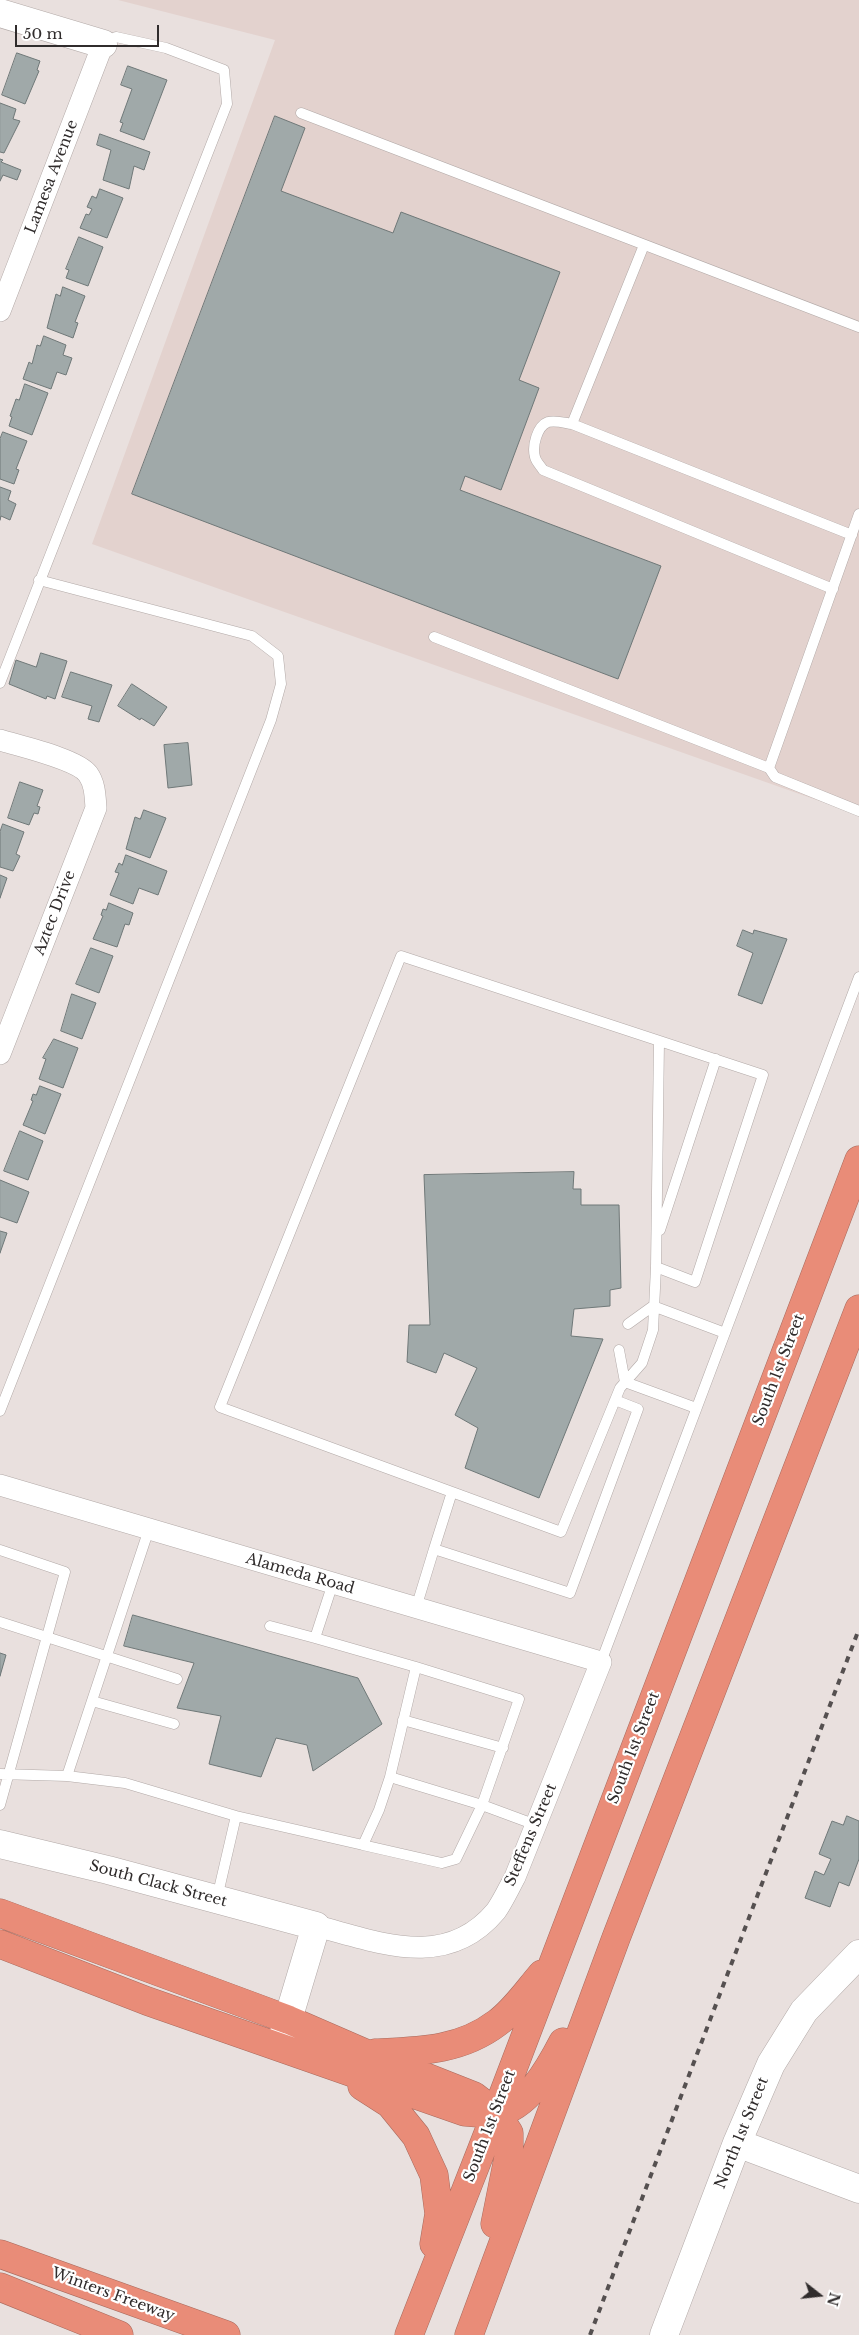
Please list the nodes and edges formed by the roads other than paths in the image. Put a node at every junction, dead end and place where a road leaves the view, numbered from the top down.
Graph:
1 (0, 13) edge
2 (103, 44) junction
3 (301, 113) dead end
4 (644, 245) junction
5 (0, 311) edge
6 (859, 327) edge
7 (572, 424) junction
8 (859, 514) edge
9 (852, 535) junction
10 (39, 580) junction
11 (833, 589) junction
12 (434, 637) dead end
13 (0, 682) edge
14 (0, 740) edge
15 (769, 768) junction
16 (859, 811) edge
17 (859, 977) edge
18 (856, 997) edge
19 (659, 1041) junction
20 (0, 1054) edge
21 (716, 1060) junction
22 (859, 1160) edge
23 (656, 1240) junction
24 (656, 1267) junction
25 (653, 1306) junction
26 (859, 1309) edge
27 (628, 1324) dead end
28 (725, 1332) junction
29 (619, 1350) dead end
30 (626, 1382) junction
31 (615, 1400) junction
32 (696, 1408) junction
33 (0, 1411) edge
34 (0, 1485) edge
35 (452, 1492) junction
36 (149, 1529) junction
37 (434, 1549) junction
38 (0, 1550) edge
39 (333, 1583) junction
40 (416, 1608) junction
41 (0, 1622) edge
42 (270, 1626) dead end
43 (46, 1637) junction
44 (315, 1638) junction
45 (106, 1656) junction
46 (601, 1662) junction
47 (416, 1667) junction
48 (177, 1679) dead end
49 (92, 1701) junction
50 (403, 1720) junction
51 (174, 1724) dead end
52 (503, 1748) junction
53 (4, 1775) edge
54 (67, 1776) junction
55 (390, 1777) junction
56 (0, 1805) edge
57 (482, 1805) junction
58 (236, 1816) junction
59 (536, 1825) junction
60 (0, 1844) edge
61 (363, 1845) junction
62 (217, 1899) junction
63 (0, 1913) edge
64 (316, 1926) junction
65 (616, 1938) junction
66 (0, 1944) edge
67 (859, 1954) edge
68 (553, 1962) junction
69 (289, 2020) junction
70 (280, 2046) junction
71 (365, 2053) junction
72 (324, 2061) junction
73 (496, 2114) junction
74 (737, 2143) junction
75 (859, 2189) edge
76 (0, 2254) edge
77 (0, 2288) edge
78 (426, 2290) junction
79 (119, 2335) edge
80 (226, 2335) edge
81 (409, 2335) edge
82 (468, 2335) edge
83 (664, 2335) edge

1 - 2 main road
2 - 5 street, Lamesa Avenue
2 - 10 lane
3 - 4 lane
4 - 6 lane
4 - 7 lane
7 - 9 lane
7 - 11 lane
8 - 9 lane
9 - 11 lane
10 - 13 lane
10 - 33 lane
11 - 15 lane
12 - 15 lane
14 - 20 street, Aztec Drive
15 - 16 lane
17 - 18 lane
18 - 28 lane
19 - 21 lane
19 - 23 lane
19 - 35 lane
21 - 23 lane
21 - 24 lane
22 - 68 highway, South 1st Street
23 - 24 lane
24 - 25 lane
25 - 27 lane
25 - 28 lane
25 - 30 lane
26 - 65 highway
28 - 32 lane
29 - 30 lane
30 - 31 lane
30 - 32 lane
31 - 35 lane
31 - 37 lane
32 - 46 lane
34 - 36 street, Alameda Road
35 - 37 lane
36 - 39 street, Alameda Road
36 - 45 lane
37 - 40 lane
38 - 43 lane
39 - 40 street, Alameda Road
39 - 44 lane
40 - 46 street, Alameda Road
41 - 43 lane
42 - 44 lane
43 - 45 lane
43 - 53 lane
44 - 47 lane
45 - 48 lane
45 - 49 lane
46 - 59 street, Steffens Street
47 - 50 lane
47 - 52 lane
49 - 51 lane
49 - 54 lane
50 - 52 lane
50 - 55 lane
52 - 57 lane
53 - 54 lane
53 - 56 lane
54 - 58 lane
55 - 57 lane
55 - 61 lane
57 - 59 lane
57 - 61 lane
58 - 61 lane
58 - 62 lane
59 - 64 street, Steffens Street
60 - 62 main road, South Clack Street
62 - 64 main road, South Clack Street
63 - 69 highway
64 - 69 main road
65 - 73 highway
65 - 82 highway
66 - 70 highway
67 - 74 main road, North 1st Street
68 - 71 highway
68 - 73 highway, South 1st Street
69 - 70 main road
69 - 71 highway
70 - 72 highway
71 - 73 highway
72 - 73 highway
72 - 78 highway
73 - 78 highway, South 1st Street
73 - 82 highway
74 - 75 main road
74 - 83 main road, North 1st Street
76 - 80 highway, Winters Freeway
77 - 79 highway
78 - 81 highway, South 1st Street

